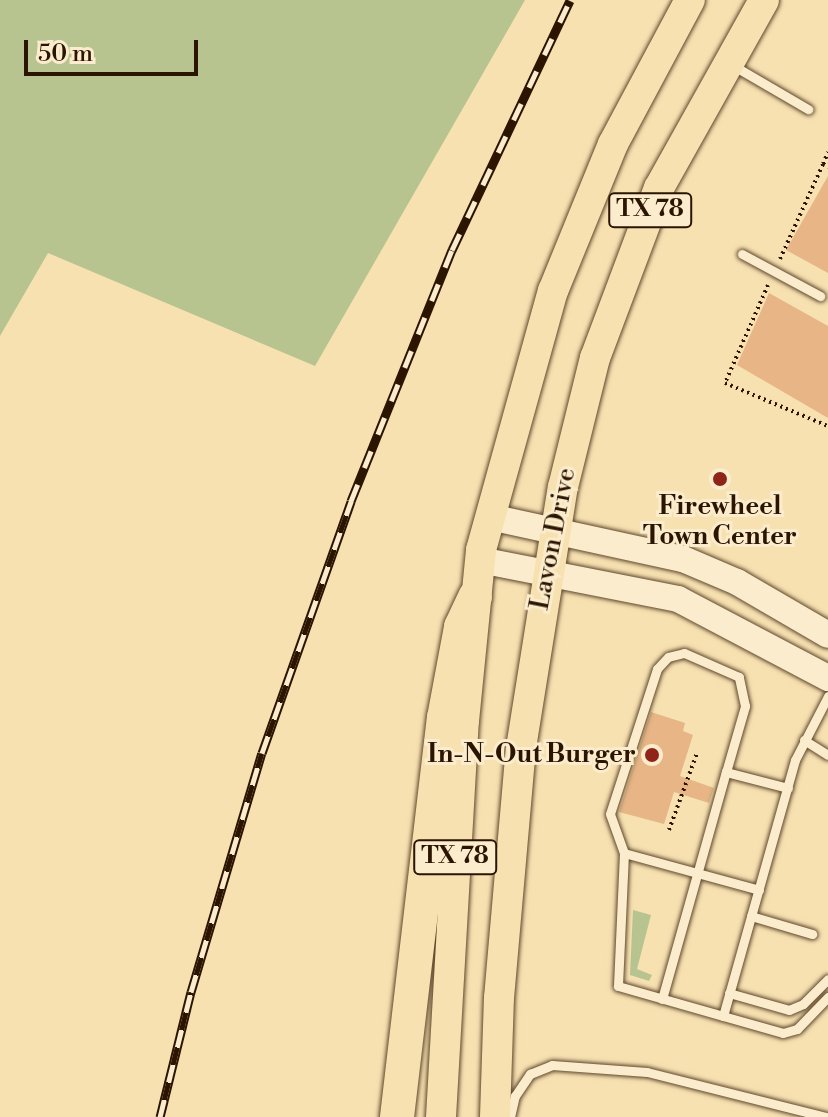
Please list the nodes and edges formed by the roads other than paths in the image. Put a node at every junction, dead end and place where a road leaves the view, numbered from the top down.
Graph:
1 (690, 0) edge
2 (764, 0) edge
3 (728, 62) junction
4 (808, 109) dead end
5 (742, 254) dead end
6 (820, 296) dead end
7 (490, 517) junction
8 (553, 530) junction
9 (480, 560) junction
10 (546, 571) junction
11 (475, 597) junction
12 (828, 635) edge
13 (828, 678) edge
14 (828, 696) edge
15 (804, 740) junction
16 (828, 755) edge
17 (726, 772) junction
18 (788, 788) junction
19 (624, 853) junction
20 (697, 873) junction
21 (759, 890) junction
22 (751, 916) junction
23 (812, 934) dead end
24 (828, 979) edge
25 (729, 993) junction
26 (828, 997) edge
27 (662, 999) junction
28 (723, 1016) junction
29 (397, 1117) edge
30 (441, 1117) edge
31 (495, 1117) edge
32 (510, 1117) edge
33 (826, 1117) edge

1 - 7 main road, TX 78
2 - 3 main road, Lavon Drive / TX 78
3 - 4 lane
3 - 8 main road, Lavon Drive / TX 78
5 - 6 lane
7 - 8 street
7 - 9 main road, TX 78
8 - 10 main road, Lavon Drive / TX 78
8 - 12 street
9 - 10 street
9 - 11 main road, TX 78
10 - 13 street
10 - 31 main road, Lavon Drive / TX 78
11 - 29 highway
11 - 30 main road, TX 78
14 - 15 lane
15 - 16 lane
15 - 18 lane
17 - 18 lane
17 - 19 lane
17 - 20 lane
18 - 21 lane
19 - 20 lane
19 - 27 lane
20 - 21 lane
20 - 27 lane
21 - 22 lane
22 - 23 lane
22 - 25 lane
24 - 25 lane
25 - 28 lane
26 - 28 lane
27 - 28 lane
32 - 33 lane

